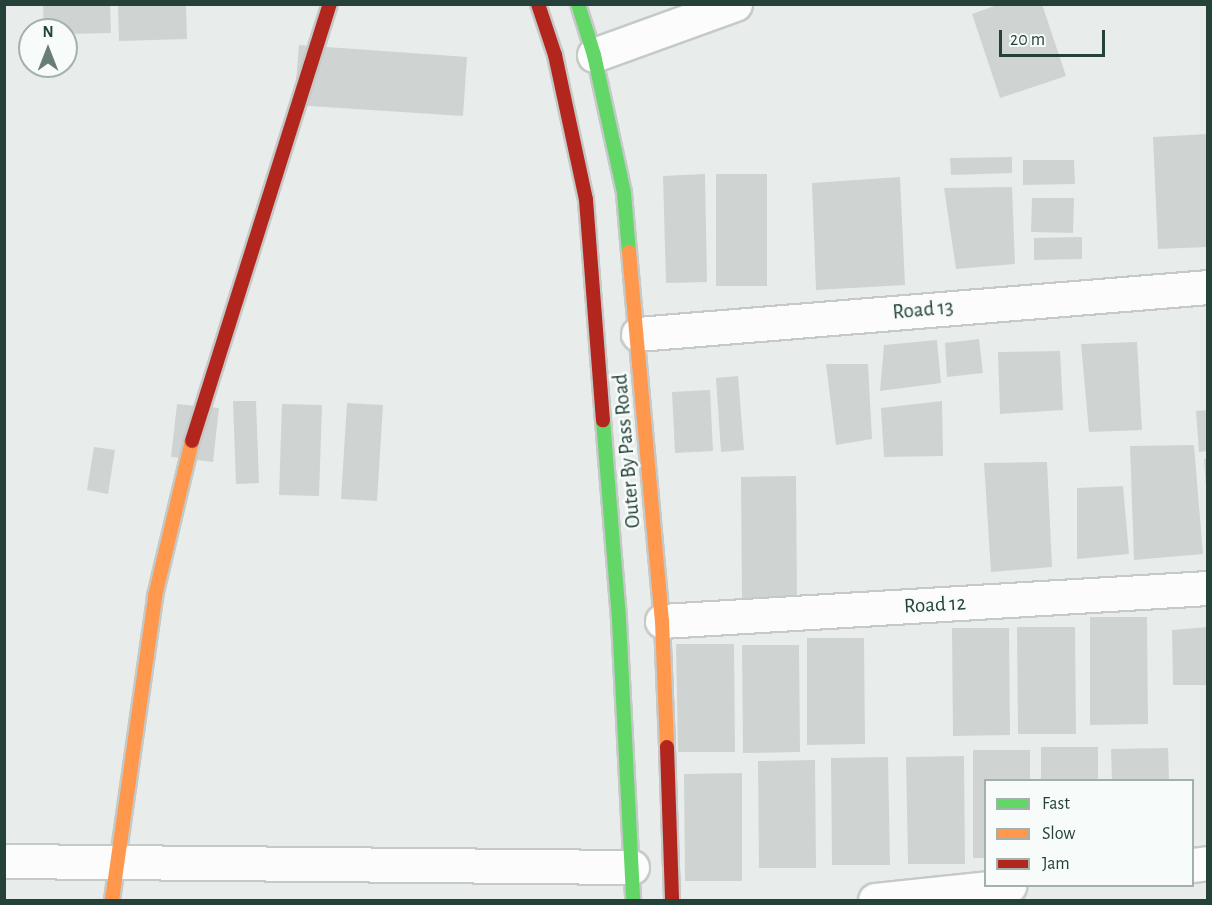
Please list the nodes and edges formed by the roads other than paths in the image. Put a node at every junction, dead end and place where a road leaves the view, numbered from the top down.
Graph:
1 (330, 4) edge
2 (538, 4) edge
3 (578, 4) edge
4 (735, 4) edge
5 (594, 55) junction
6 (1208, 286) edge
7 (638, 334) junction
8 (1208, 588) edge
9 (662, 621) junction
10 (119, 860) junction
11 (4, 861) edge
12 (632, 867) junction
13 (991, 887) edge
14 (112, 900) edge
15 (633, 900) edge
16 (672, 900) edge
17 (875, 900) edge

1 - 10 main road
2 - 12 main road, Outer By Pass Road
3 - 5 main road, Outer By Pass Road
4 - 5 street
5 - 7 main road, Outer By Pass Road
6 - 7 street, Road 13
7 - 9 main road, Outer By Pass Road
8 - 9 street, Road 12
9 - 16 main road, Outer By Pass Road
10 - 11 street
10 - 12 street
10 - 14 main road
12 - 15 main road, Outer By Pass Road
13 - 17 street

